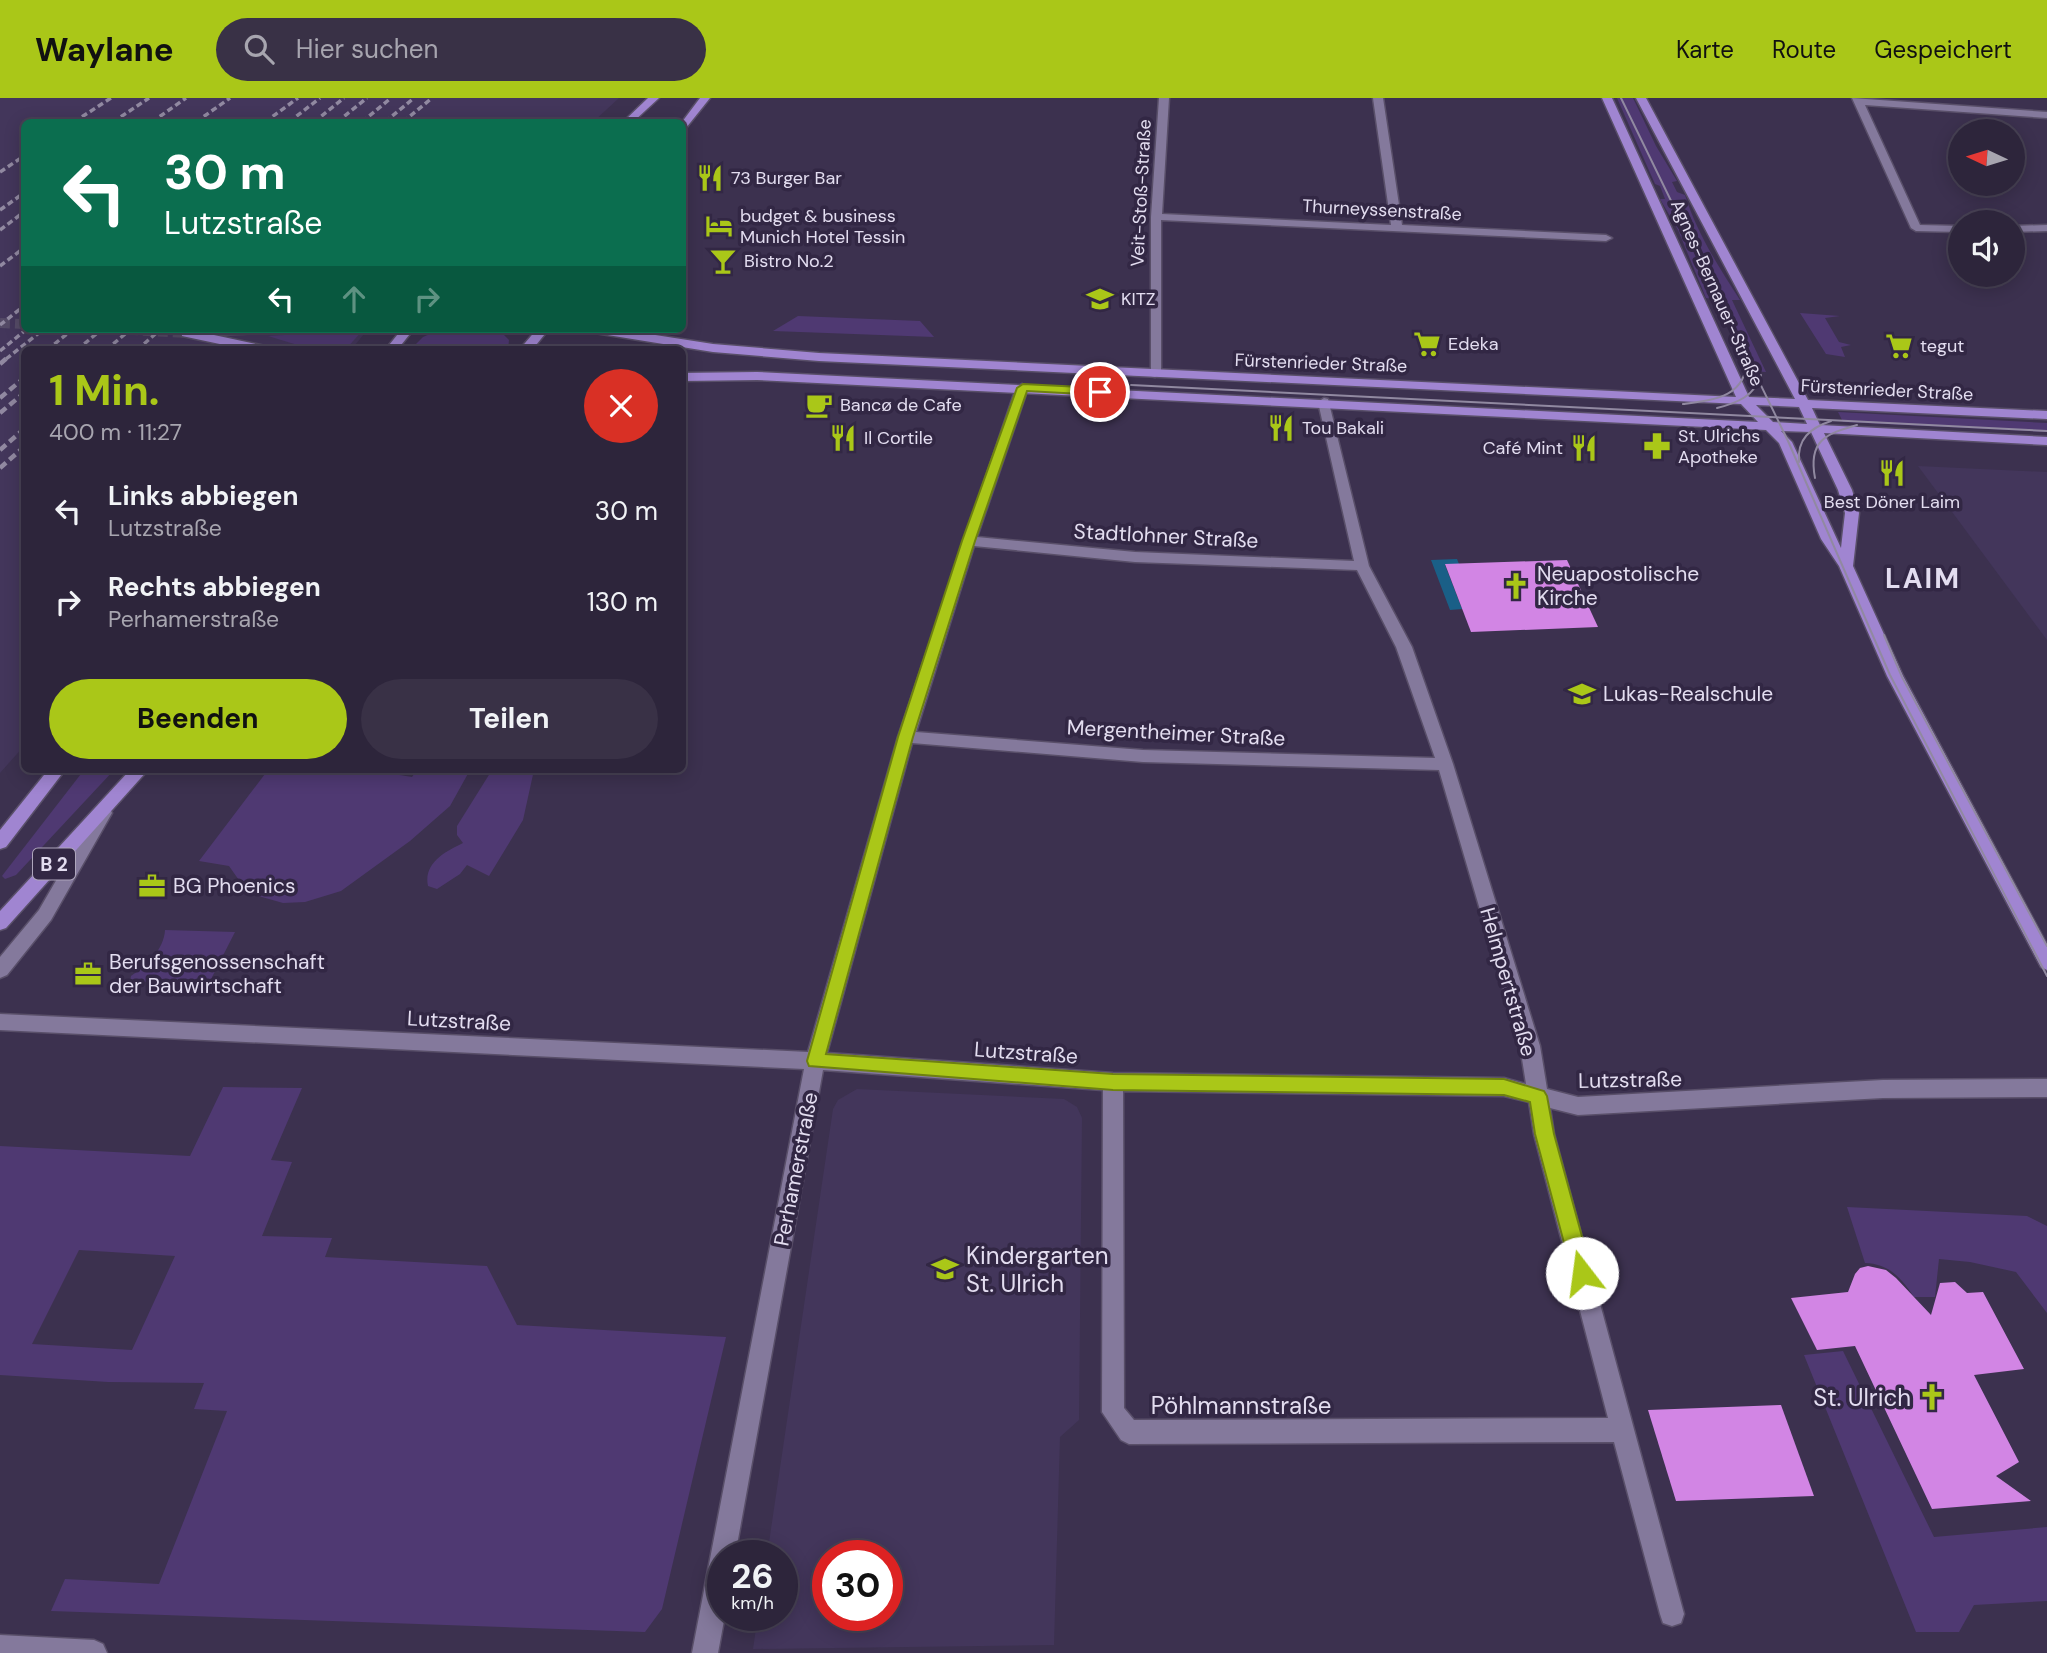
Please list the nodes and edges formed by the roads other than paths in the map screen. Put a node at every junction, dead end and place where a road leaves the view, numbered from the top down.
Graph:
1 (654, 98) edge
2 (705, 98) edge
3 (1164, 98) edge
4 (1378, 98) edge
5 (1607, 98) edge
6 (1641, 98) edge
7 (1858, 100) edge
8 (2047, 115) edge
9 (631, 119) edge
10 (686, 124) edge
11 (1156, 217) junction
12 (1397, 228) junction
13 (2047, 228) edge
14 (1948, 229) edge
15 (2025, 229) edge
16 (1606, 238) dead end
17 (186, 333) joint
18 (620, 333) edge
19 (665, 333) edge
20 (677, 342) junction
21 (206, 346) edge
22 (246, 346) edge
23 (1155, 373) junction
24 (686, 377) edge
25 (1023, 388) junction
26 (1744, 400) junction
27 (1324, 402) junction
28 (1804, 403) junction
29 (2047, 415) edge
30 (1772, 425) junction
31 (1816, 428) junction
32 (2047, 441) edge
33 (969, 541) junction
34 (1362, 566) junction
35 (1846, 566) junction
36 (906, 737) junction
37 (1445, 764) junction
38 (55, 773) edge
39 (137, 773) edge
40 (108, 806) junction
41 (0, 842) edge
42 (0, 923) edge
43 (2047, 962) edge
44 (0, 970) edge
45 (0, 1022) edge
46 (816, 1061) junction
47 (1113, 1082) junction
48 (2047, 1088) edge
49 (1538, 1096) junction
50 (1624, 1430) junction
51 (726, 1540) edge
52 (1672, 1614) dead end
53 (709, 1631) edge
54 (0, 1648) edge
55 (61, 1652) edge
56 (94, 1653) edge
57 (705, 1653) edge

1 - 9 main road
2 - 10 main road
3 - 11 street, Veit-Stoß-Straße
4 - 12 street
5 - 26 main road, Agnes-Bernauer-Straße
6 - 28 main road, Agnes-Bernauer-Straße
7 - 8 street
7 - 14 street
11 - 12 street, Thurneyssenstraße
11 - 23 street, Veit-Stoß-Straße
12 - 16 street, Thurneyssenstraße
13 - 15 street
17 - 21 main road
17 - 22 main road
18 - 20 main road, Fürstenrieder Straße
19 - 20 main road
20 - 23 main road, Fürstenrieder Straße
23 - 26 main road, Fürstenrieder Straße
24 - 25 main road, Fürstenrieder Straße
25 - 27 main road, Fürstenrieder Straße
25 - 33 street, Perhamerstraße
26 - 28 main road, Fürstenrieder Straße
26 - 30 main road, Agnes-Bernauer-Straße
27 - 30 main road, Fürstenrieder Straße
27 - 34 street, Helmpertstraße
28 - 29 main road, Fürstenrieder Straße
28 - 31 main road, Agnes-Bernauer-Straße
30 - 31 main road, Fürstenrieder Straße
30 - 35 main road, Agnes-Bernauer-Straße
31 - 32 main road, Fürstenrieder Straße
31 - 35 main road, Agnes-Bernauer-Straße
33 - 34 street, Stadtlohner Straße
33 - 36 street, Perhamerstraße
34 - 37 street, Helmpertstraße
35 - 43 main road, Agnes-Bernauer-Straße
36 - 37 street, Mergentheimer Straße
36 - 46 street, Perhamerstraße
37 - 49 street, Helmpertstraße
38 - 41 main road, B 2
39 - 40 main road, B 2
40 - 42 main road, B 2
40 - 44 street
45 - 46 street, Lutzstraße
46 - 47 street, Lutzstraße
46 - 51 street, Perhamerstraße
47 - 49 street, Lutzstraße
47 - 50 street, Pöhlmannstraße
48 - 49 street, Lutzstraße
49 - 50 street, Helmpertstraße
50 - 52 street, Helmpertstraße
53 - 57 street, Perhamerstraße
54 - 55 street
55 - 56 street

